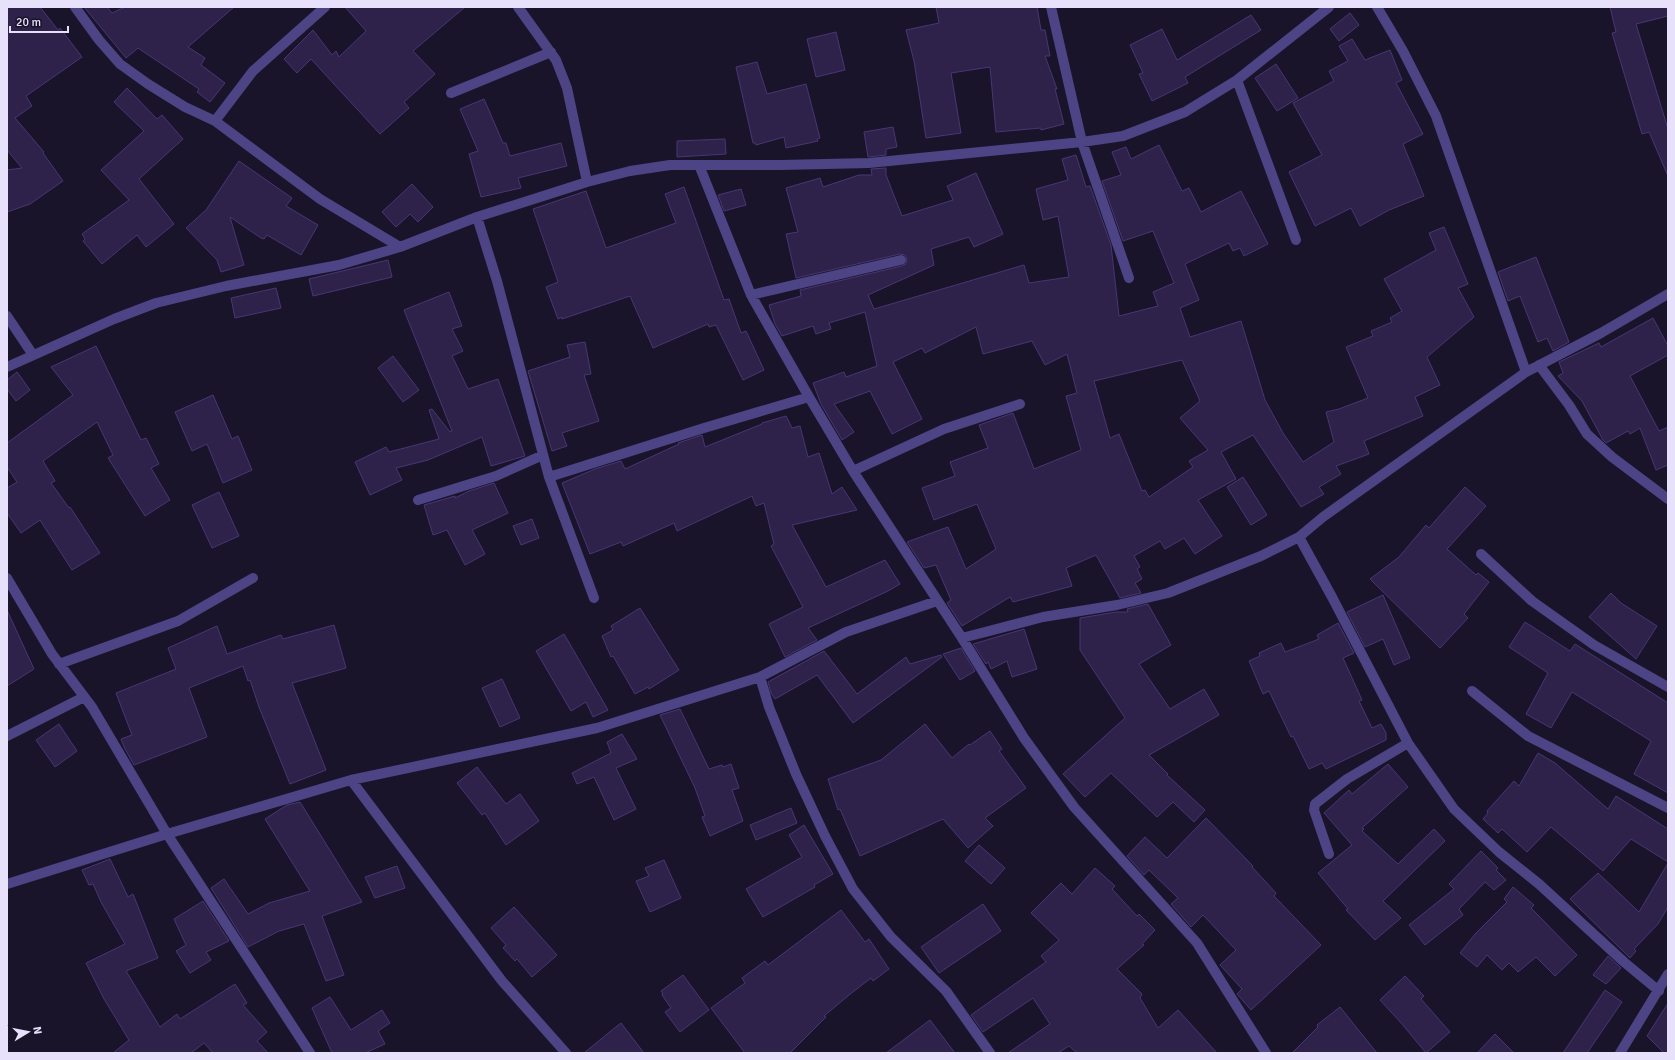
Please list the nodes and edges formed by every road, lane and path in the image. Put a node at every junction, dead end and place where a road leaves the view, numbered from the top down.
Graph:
1 (75, 7) edge
2 (326, 7) edge
3 (518, 7) edge
4 (1051, 7) edge
5 (1329, 7) edge
6 (1377, 7) edge
7 (551, 52) junction
8 (1237, 80) junction
9 (451, 93) dead end
10 (214, 121) junction
11 (1082, 142) junction
12 (699, 164) junction
13 (587, 182) junction
14 (477, 217) junction
15 (1296, 240) dead end
16 (400, 247) junction
17 (901, 260) dead end
18 (1129, 278) dead end
19 (1668, 294) edge
20 (751, 295) junction
21 (7, 316) edge
22 (33, 355) junction
23 (1539, 365) junction
24 (7, 367) edge
25 (1526, 372) junction
26 (809, 398) junction
27 (1020, 404) dead end
28 (544, 455) junction
29 (853, 471) junction
30 (549, 477) junction
31 (1668, 498) edge
32 (418, 500) dead end
33 (1299, 537) junction
34 (1481, 554) dead end
35 (7, 578) edge
36 (253, 578) dead end
37 (594, 598) dead end
38 (937, 601) junction
39 (962, 638) junction
40 (59, 664) junction
41 (760, 677) junction
42 (1668, 687) edge
43 (1472, 691) dead end
44 (84, 697) junction
45 (7, 736) edge
46 (1408, 743) junction
47 (351, 780) junction
48 (1668, 808) edge
49 (167, 834) junction
50 (1329, 854) dead end
51 (7, 884) edge
52 (1668, 974) edge
53 (1659, 990) junction
54 (306, 1052) edge
55 (566, 1053) edge
56 (990, 1053) edge
57 (1266, 1053) edge
58 (1620, 1053) edge

1 - 10 street
2 - 10 street
3 - 7 street
4 - 11 street
5 - 8 street
6 - 25 street
7 - 9 street
7 - 13 street
8 - 11 street
8 - 15 street
10 - 16 street
11 - 12 street
11 - 18 street
12 - 13 street
12 - 20 street
13 - 14 street
14 - 16 street
14 - 28 street
16 - 22 street
17 - 20 street
19 - 23 street
20 - 26 street
21 - 22 street
22 - 24 street
23 - 25 street
23 - 31 street
25 - 33 street
26 - 29 street
26 - 30 street
27 - 29 street
28 - 30 street
28 - 32 street
29 - 38 street
30 - 37 street
33 - 39 street
33 - 46 street
34 - 42 street
35 - 40 street
36 - 40 street
38 - 39 street
38 - 41 street
39 - 57 street
40 - 44 street
41 - 47 street
41 - 56 street
43 - 48 street
44 - 45 street
44 - 49 street
46 - 50 street
46 - 53 street
47 - 49 street
47 - 55 street
49 - 51 street
49 - 54 street
52 - 53 street
53 - 58 street

